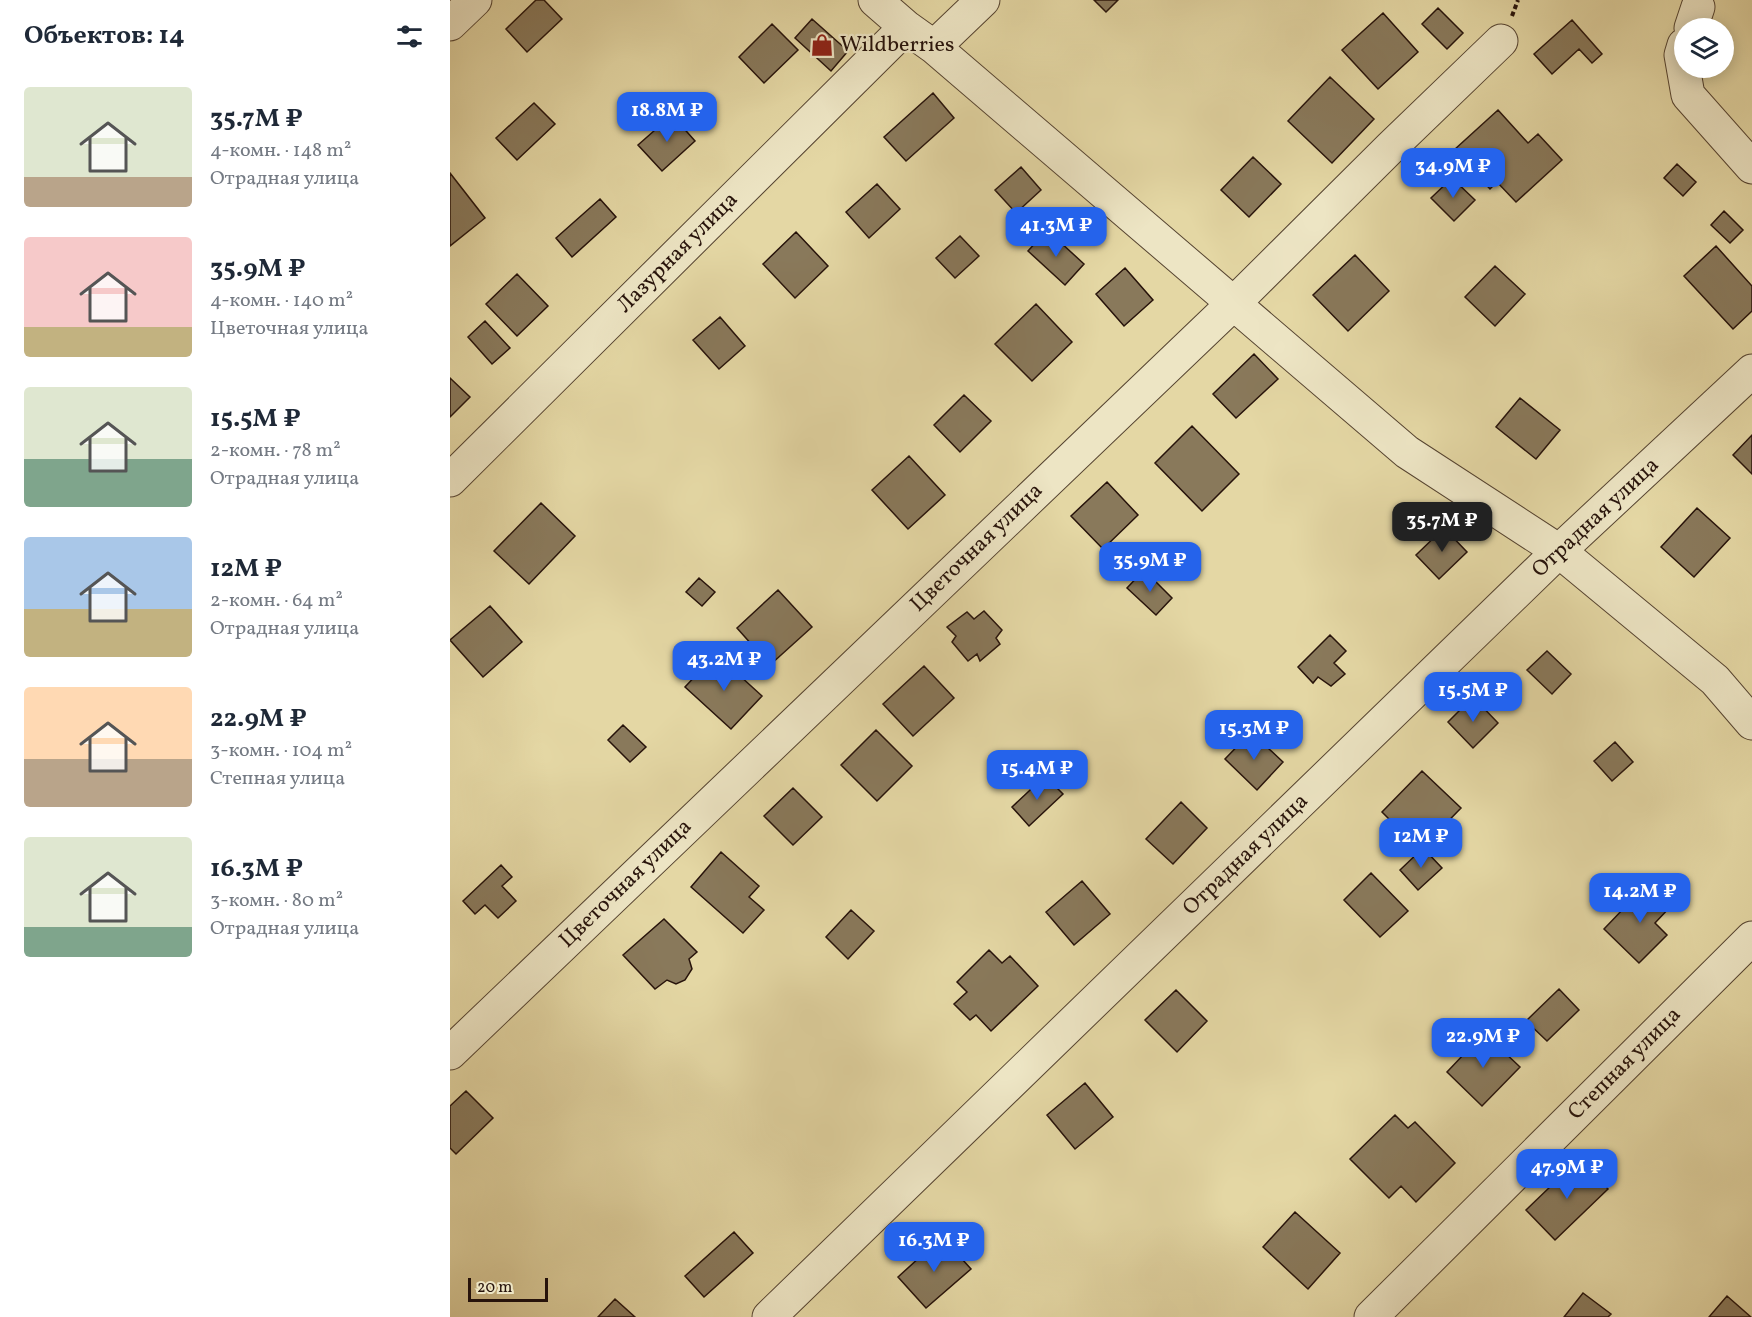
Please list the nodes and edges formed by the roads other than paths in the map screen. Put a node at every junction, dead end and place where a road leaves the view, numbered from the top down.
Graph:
1 (475, 0) edge
2 (874, 0) edge
3 (983, 0) edge
4 (450, 24) edge
5 (906, 27) junction
6 (1501, 41) dead end
7 (934, 47) junction
8 (1685, 78) edge
9 (1752, 167) edge
10 (1234, 303) junction
11 (1752, 372) edge
12 (450, 480) edge
13 (1559, 551) junction
14 (1752, 723) edge
15 (1752, 938) edge
16 (450, 1053) edge
17 (769, 1317) edge
18 (1371, 1317) edge

1 - 4 street
2 - 5 street
3 - 7 street
5 - 7 street
5 - 12 street, Лазурная улица
6 - 10 street, Цветочная улица
7 - 10 street
8 - 9 street
10 - 13 street
10 - 16 street, Цветочная улица
11 - 13 street, Отрадная улица
13 - 14 street
13 - 17 street, Отрадная улица
15 - 18 street, Степная улица

